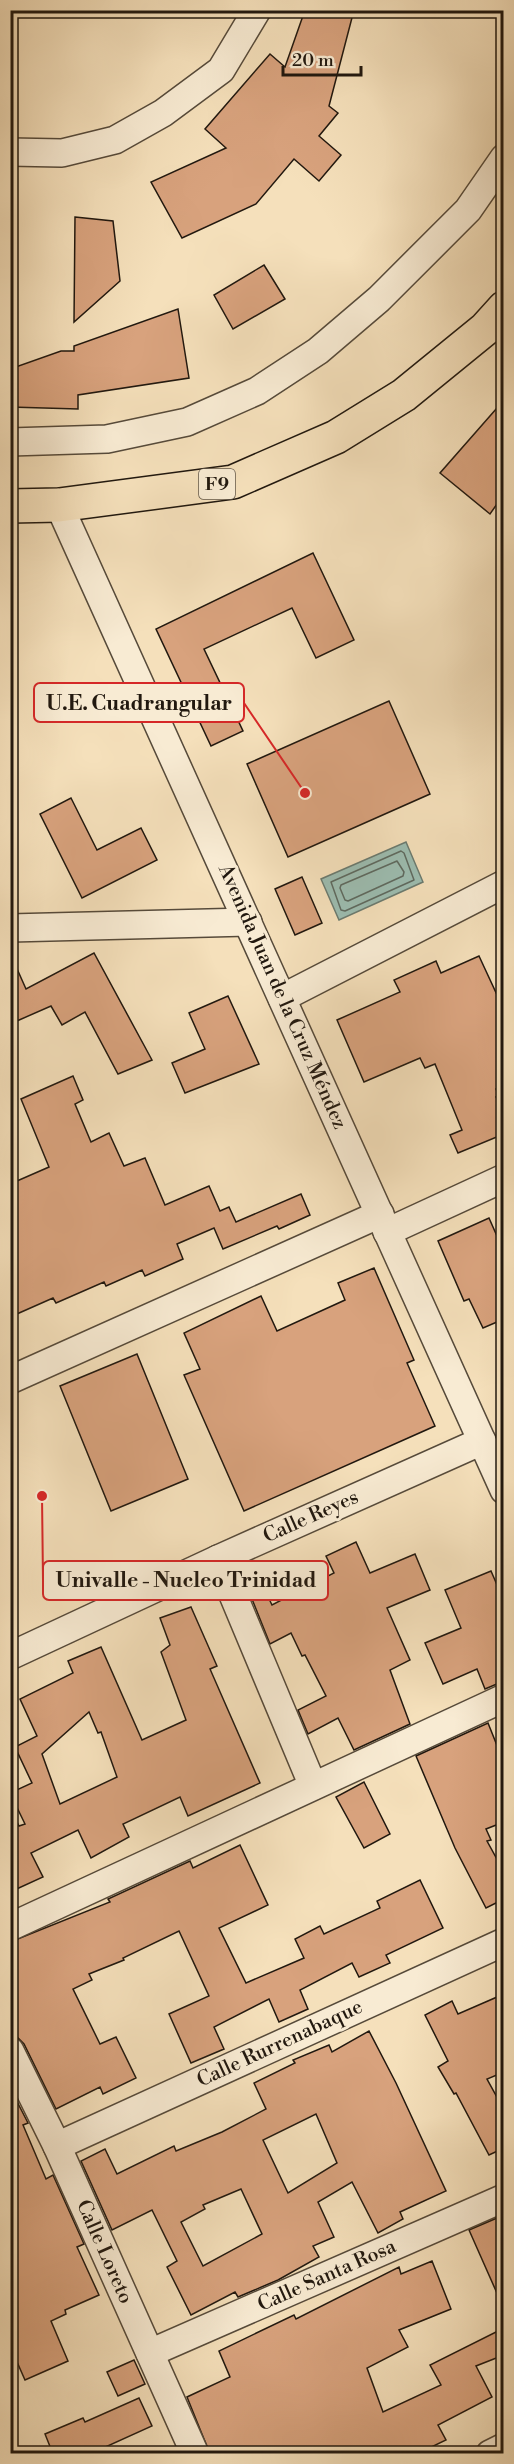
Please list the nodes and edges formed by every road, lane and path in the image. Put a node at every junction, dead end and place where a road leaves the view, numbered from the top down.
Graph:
1 (256, 10) edge
2 (10, 152) edge
3 (504, 158) edge
4 (504, 308) edge
5 (10, 442) edge
6 (59, 505) junction
7 (10, 506) edge
8 (504, 885) edge
9 (248, 922) junction
10 (10, 927) edge
11 (282, 998) junction
12 (504, 1178) edge
13 (384, 1223) junction
14 (10, 1380) edge
15 (482, 1441) junction
16 (504, 1490) edge
17 (218, 1559) junction
18 (10, 1656) edge
19 (504, 1698) edge
20 (313, 1786) junction
21 (10, 1927) edge
22 (504, 1942) edge
23 (10, 2051) edge
24 (57, 2146) junction
25 (504, 2198) edge
26 (150, 2353) junction
27 (504, 2447) edge
28 (195, 2454) edge
29 (490, 2454) edge

1 - 2 street
3 - 5 street
4 - 6 highway, F9
6 - 7 highway, F9
6 - 9 street, Avenida Juan de la Cruz Méndez
8 - 11 street
9 - 10 street
9 - 11 street, Avenida Juan de la Cruz Méndez
11 - 13 street, Avenida Juan de la Cruz Méndez
12 - 13 street
13 - 14 street
13 - 15 street, Avenida Juan de la Cruz Méndez
15 - 16 street, Avenida Juan de la Cruz Méndez
15 - 17 street, Calle Reyes
17 - 18 street, Calle Reyes
17 - 20 street
19 - 20 street
20 - 21 street
22 - 24 street, Calle Rurrenabaque
23 - 24 street, Calle Loreto
24 - 26 street, Calle Loreto
25 - 26 street, Calle Santa Rosa
26 - 28 street, Calle Loreto
27 - 29 street

